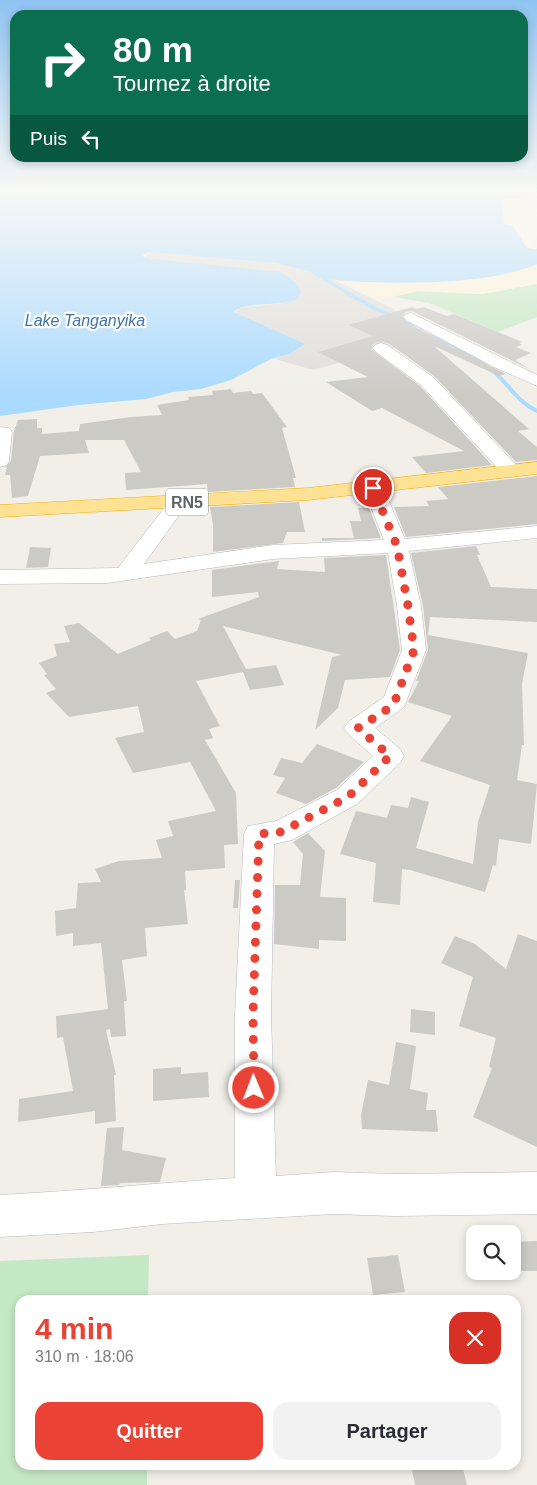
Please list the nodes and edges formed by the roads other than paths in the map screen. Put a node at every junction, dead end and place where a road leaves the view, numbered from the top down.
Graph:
1 (411, 317) dead end
2 (381, 348) dead end
3 (537, 381) edge
4 (4, 432) dead end
5 (0, 461) edge
6 (537, 468) edge
7 (511, 471) junction
8 (373, 488) junction
9 (178, 502) junction
10 (0, 511) edge
11 (537, 532) edge
12 (397, 546) junction
13 (125, 574) junction
14 (0, 577) edge
15 (537, 1193) edge
16 (256, 1197) junction
17 (0, 1216) edge

1 - 3 street
2 - 7 street
4 - 5 street
6 - 7 highway, RN5
7 - 8 highway, RN5
8 - 9 highway, RN5
8 - 12 street
9 - 10 highway, RN5
9 - 13 street
11 - 12 street
12 - 13 street
12 - 16 street
13 - 14 street
15 - 16 street
16 - 17 street

